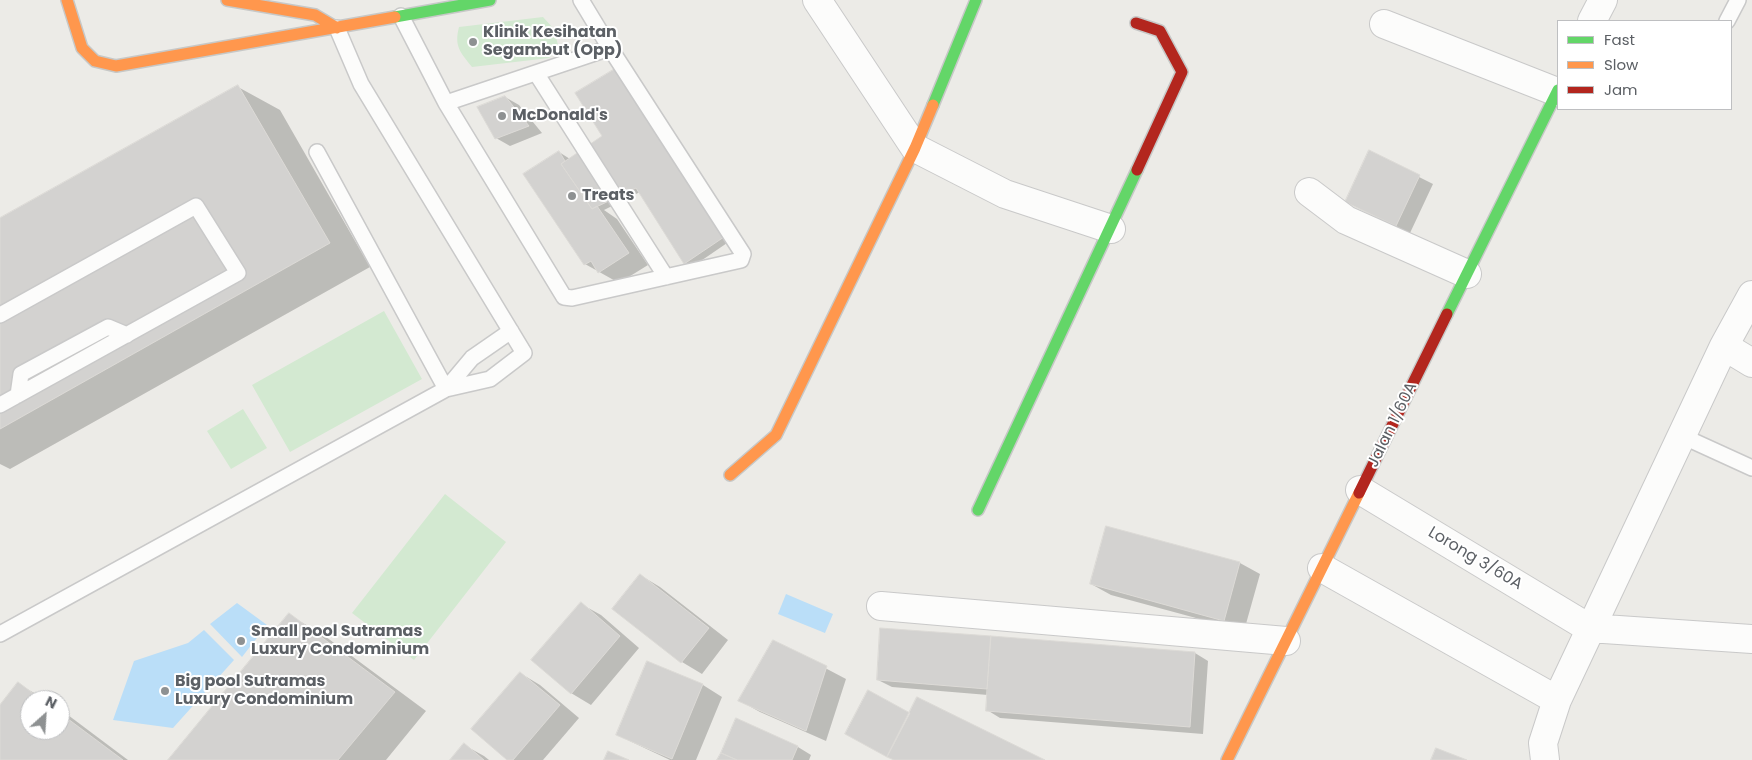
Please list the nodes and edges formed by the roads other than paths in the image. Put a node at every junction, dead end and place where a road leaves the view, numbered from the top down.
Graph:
1 (67, 0) edge
2 (227, 0) edge
3 (490, 0) edge
4 (581, 0) edge
5 (817, 0) edge
6 (976, 0) edge
7 (1738, 0) edge
8 (401, 16) junction
9 (1728, 20) edge
10 (1136, 23) dead end
11 (1384, 24) dead end
12 (337, 28) junction
13 (610, 48) junction
14 (536, 73) junction
15 (1557, 91) edge
16 (1557, 93) edge
17 (446, 103) junction
18 (915, 148) junction
19 (317, 152) dead end
20 (1309, 192) dead end
21 (1111, 229) junction
22 (1467, 274) junction
23 (666, 277) junction
24 (1752, 294) edge
25 (0, 315) edge
26 (511, 331) junction
27 (1724, 346) junction
28 (1752, 363) edge
29 (446, 389) junction
30 (0, 405) edge
31 (1682, 436) junction
32 (1752, 468) edge
33 (730, 475) dead end
34 (1360, 490) junction
35 (978, 510) dead end
36 (1322, 568) junction
37 (881, 606) dead end
38 (1589, 628) junction
39 (0, 634) edge
40 (1752, 639) edge
41 (1286, 641) junction
42 (1557, 700) junction
43 (1227, 760) edge
44 (1545, 760) edge

1 - 12 street
2 - 12 street
3 - 8 street
4 - 13 lane
5 - 18 street
6 - 18 street
7 - 9 lane
8 - 12 street
8 - 17 lane
10 - 21 street
11 - 15 street
12 - 26 lane
13 - 14 lane
13 - 23 lane
14 - 17 lane
14 - 23 lane
16 - 22 street, Jalan 1/60A
17 - 23 lane
18 - 21 street
18 - 33 street
19 - 29 lane
20 - 22 street
21 - 35 street
22 - 34 street, Jalan 1/60A
24 - 27 street
25 - 30 lane
26 - 29 lane
26 - 29 lane
27 - 28 street
27 - 31 street
29 - 39 lane
31 - 32 lane
31 - 38 street
34 - 36 street, Jalan 1/60A
34 - 38 street, Lorong 3/60A
36 - 41 street, Jalan 1/60A
36 - 42 street
37 - 41 street
38 - 40 street
38 - 42 street
41 - 43 street, Jalan 1/60A
42 - 44 street

